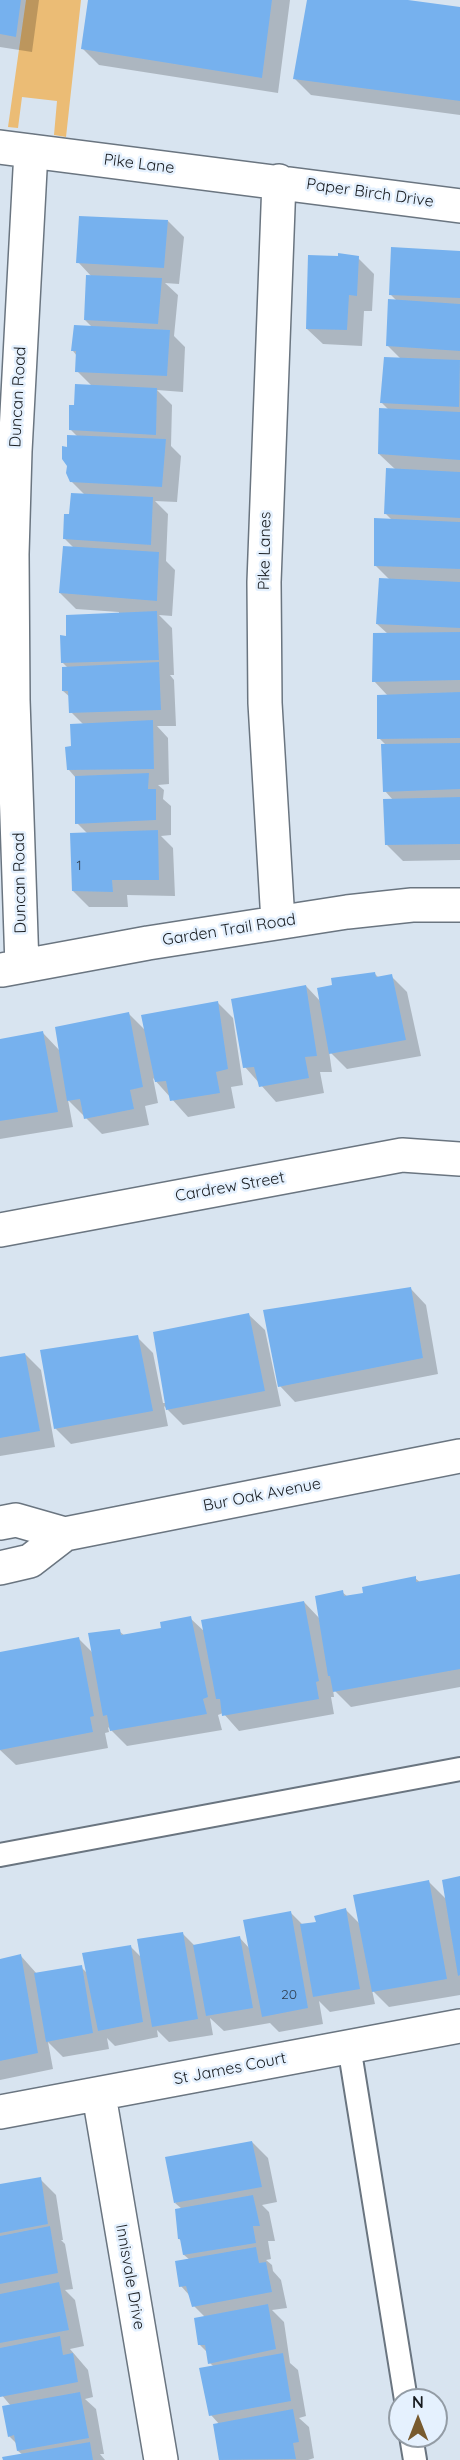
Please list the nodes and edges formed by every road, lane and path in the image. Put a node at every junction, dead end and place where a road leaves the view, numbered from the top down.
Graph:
1 (15, 149) edge
2 (279, 181) junction
3 (460, 206) edge
4 (460, 905) edge
5 (278, 922) junction
6 (11, 968) edge
7 (460, 1159) edge
8 (0, 1230) edge
9 (460, 1456) edge
10 (0, 1522) edge
11 (65, 1534) junction
12 (0, 1568) edge
13 (460, 1768) edge
14 (0, 1855) edge
15 (460, 2026) edge
16 (349, 2046) junction
17 (99, 2095) junction
18 (0, 2112) edge
19 (404, 2388) edge
20 (161, 2460) edge

1 - 2 street, Pike Lane
1 - 6 street, Duncan Road
2 - 3 street, Paper Birch Drive
2 - 5 street, Pike Lanes
4 - 5 street, Garden Trail Road
5 - 6 street, Garden Trail Road
7 - 8 street, Cardrew Street
9 - 11 street, Bur Oak Avenue
10 - 11 street, Bur Oak Avenue
11 - 12 street, Bur Oak Avenue
13 - 14 lane
15 - 16 street, St James Court
16 - 17 street, St James Court
16 - 19 lane
17 - 18 street, St James Court
17 - 20 street, Innisvale Drive

